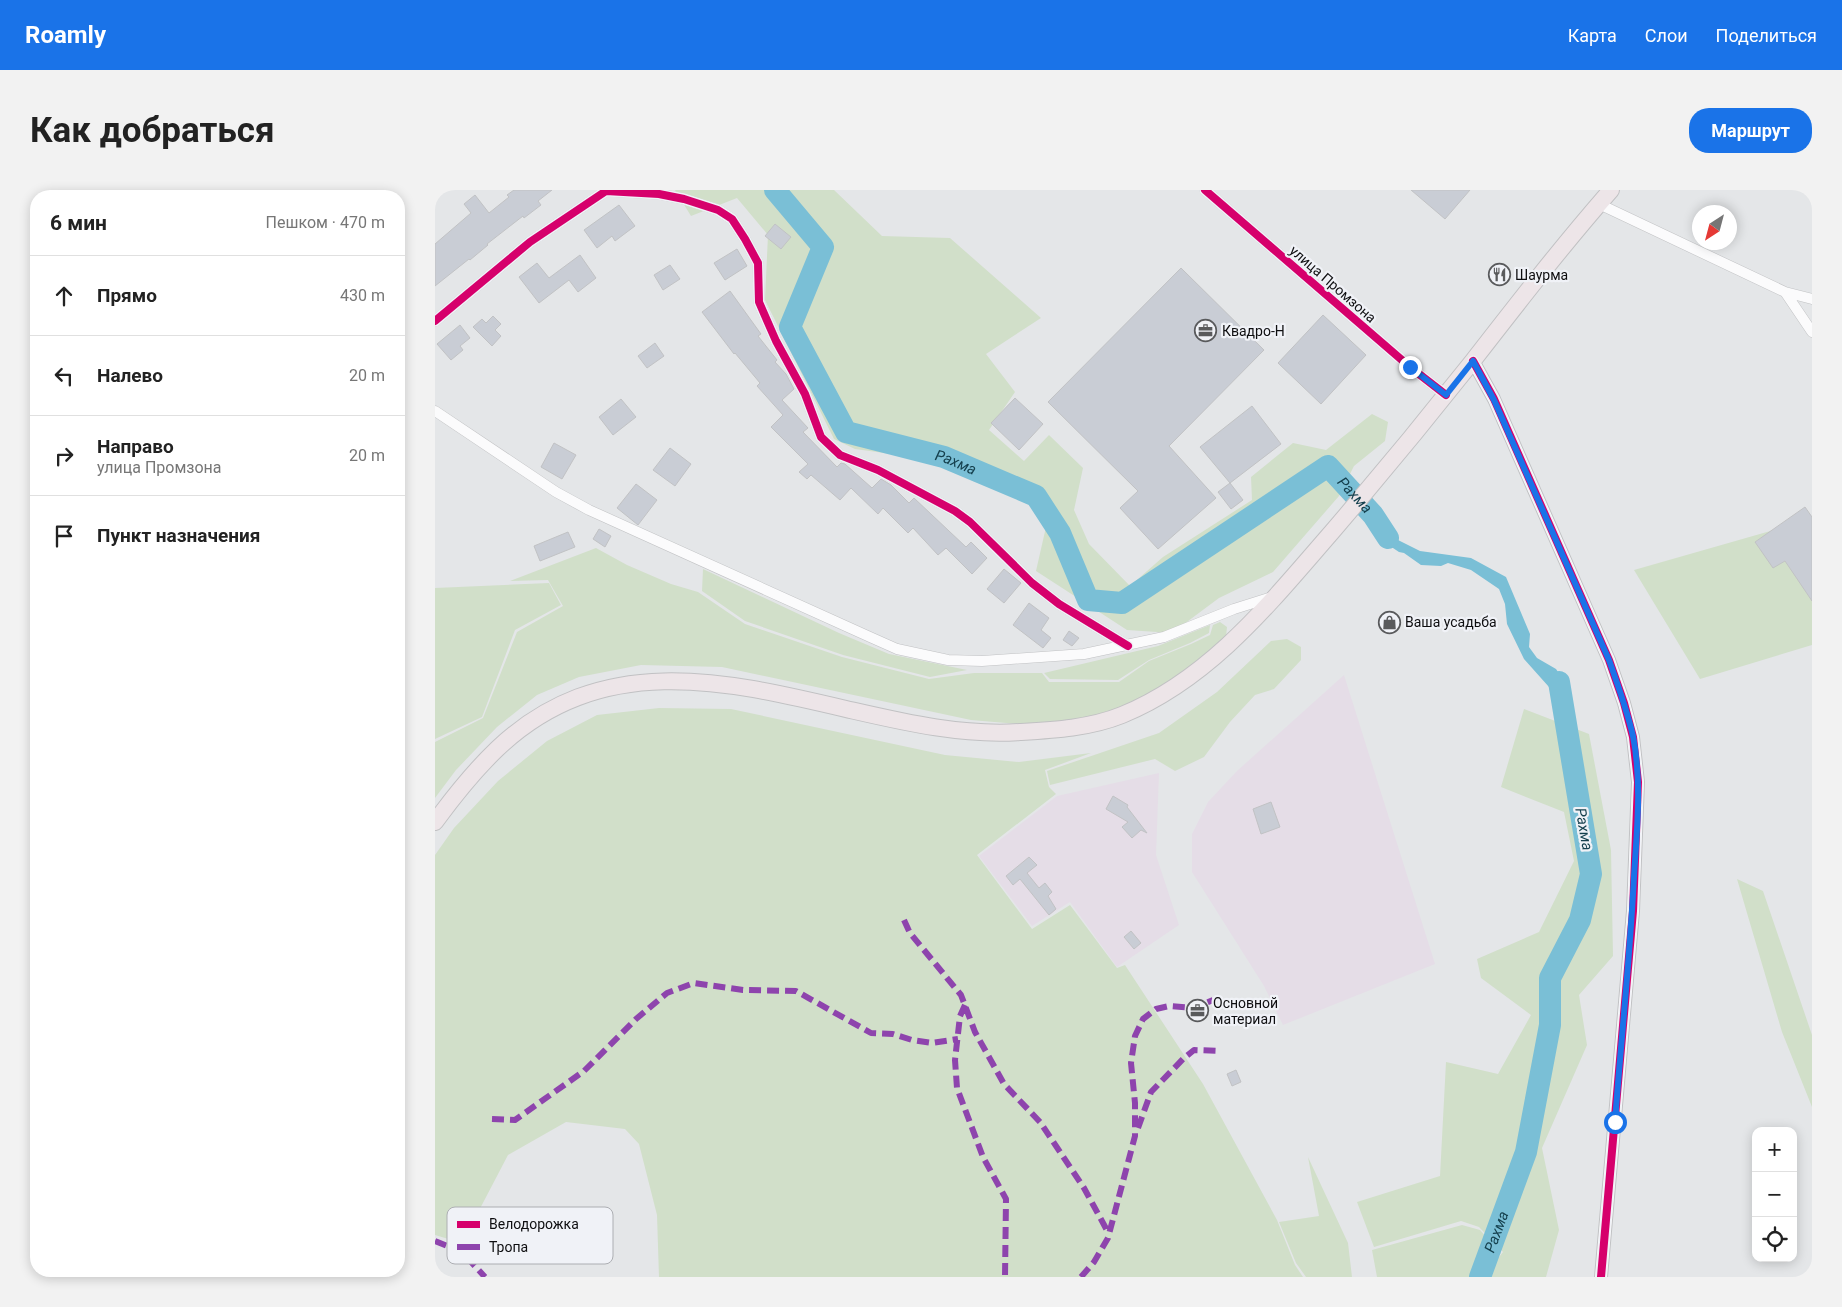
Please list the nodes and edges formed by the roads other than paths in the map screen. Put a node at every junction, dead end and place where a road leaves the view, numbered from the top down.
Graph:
1 (1205, 190) edge
2 (1611, 190) edge
3 (1599, 204) junction
4 (1785, 292) junction
5 (1812, 299) edge
6 (435, 321) edge
7 (1812, 332) edge
8 (1473, 361) junction
9 (1446, 395) junction
10 (435, 411) edge
11 (1276, 596) junction
12 (1128, 646) junction
13 (435, 822) edge
14 (1601, 1277) edge

1 - 9 street, улица Промзона
2 - 3 main road
3 - 4 street
3 - 8 main road
4 - 5 street
4 - 7 street
6 - 12 street
8 - 9 main road
8 - 14 street
9 - 11 main road
10 - 12 street
11 - 12 street
11 - 13 main road

